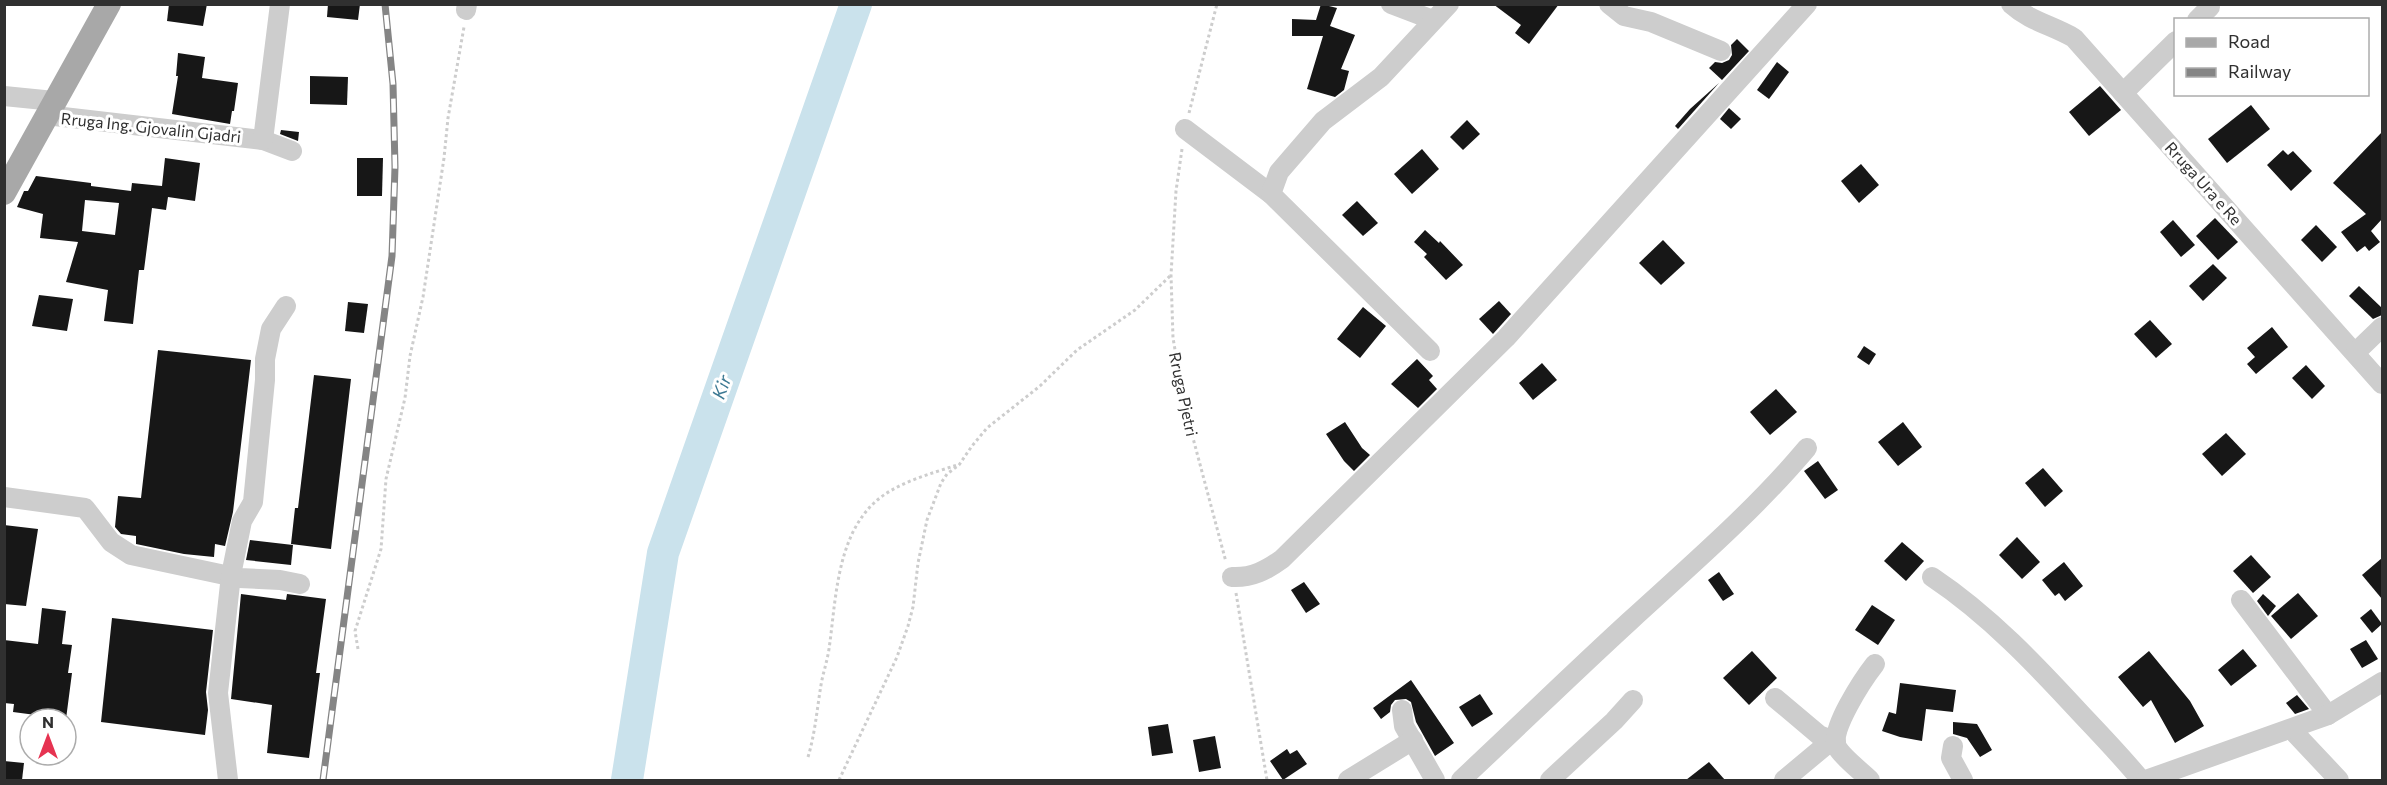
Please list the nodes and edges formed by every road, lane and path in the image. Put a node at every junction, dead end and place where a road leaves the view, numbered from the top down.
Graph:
1 (109, 4) edge
2 (280, 4) edge
3 (1217, 4) edge
4 (1391, 4) edge
5 (1449, 4) edge
6 (1609, 4) edge
7 (1807, 4) edge
8 (2011, 4) edge
9 (466, 7) edge
10 (1433, 20) junction
11 (2174, 42) edge
12 (1721, 51) dead end
13 (2123, 93) junction
14 (4, 96) edge
15 (50, 108) junction
16 (1185, 129) junction
17 (263, 140) junction
18 (292, 151) dead end
19 (4, 193) edge
20 (1271, 194) junction
21 (1171, 275) junction
22 (286, 306) dead end
23 (2382, 327) edge
24 (1430, 351) dead end
25 (2356, 352) junction
26 (2382, 384) edge
27 (1807, 448) dead end
28 (959, 465) junction
29 (4, 497) edge
30 (231, 575) junction
31 (1932, 576) dead end
32 (1232, 577) junction
33 (300, 584) dead end
34 (2241, 600) dead end
35 (358, 649) dead end
36 (1875, 664) dead end
37 (2382, 682) edge
38 (1775, 698) dead end
39 (1633, 700) dead end
40 (1402, 710) dead end
41 (2328, 716) junction
42 (2292, 730) junction
43 (1413, 740) junction
44 (1836, 742) junction
45 (1953, 746) dead end
46 (808, 757) dead end
47 (228, 780) edge
48 (839, 780) edge
49 (1267, 780) edge
50 (1348, 780) edge
51 (1435, 780) edge
52 (1461, 780) edge
53 (1550, 780) edge
54 (1784, 780) edge
55 (1870, 780) edge
56 (1963, 780) edge
57 (2141, 780) edge
58 (2146, 780) edge
59 (2339, 780) edge

1 - 15 main road, Rruga Ing. Gjovalin Gjadri
2 - 17 street, Rruga Ing. Gjovalin Gjadri
3 - 16 path, Rruga Pjetri
4 - 10 street
5 - 10 street
6 - 12 street
7 - 32 street
8 - 13 street, Rruga Ura e Re
9 - 35 path
10 - 20 street
11 - 13 street
13 - 25 street, Rruga Ura e Re
14 - 15 street
15 - 17 street, Rruga Ing. Gjovalin Gjadri
15 - 19 main road, Rruga Ing. Gjovalin Gjadri
16 - 20 street
16 - 21 path, Rruga Pjetri
17 - 18 street
20 - 24 street
21 - 28 path
21 - 32 path, Rruga Pjetri
22 - 30 street
23 - 25 street
25 - 26 street, Rruga Ura e Re
27 - 52 street
28 - 46 path
28 - 48 path
29 - 30 street
30 - 33 street
30 - 47 street
31 - 57 street
32 - 49 path, Rruga Pjetri
34 - 41 street
36 - 44 street
37 - 41 street
38 - 44 street
39 - 53 street
40 - 43 street
41 - 42 street
42 - 58 street
42 - 59 street
43 - 50 street
43 - 51 street
44 - 54 street
44 - 55 street
45 - 56 street

